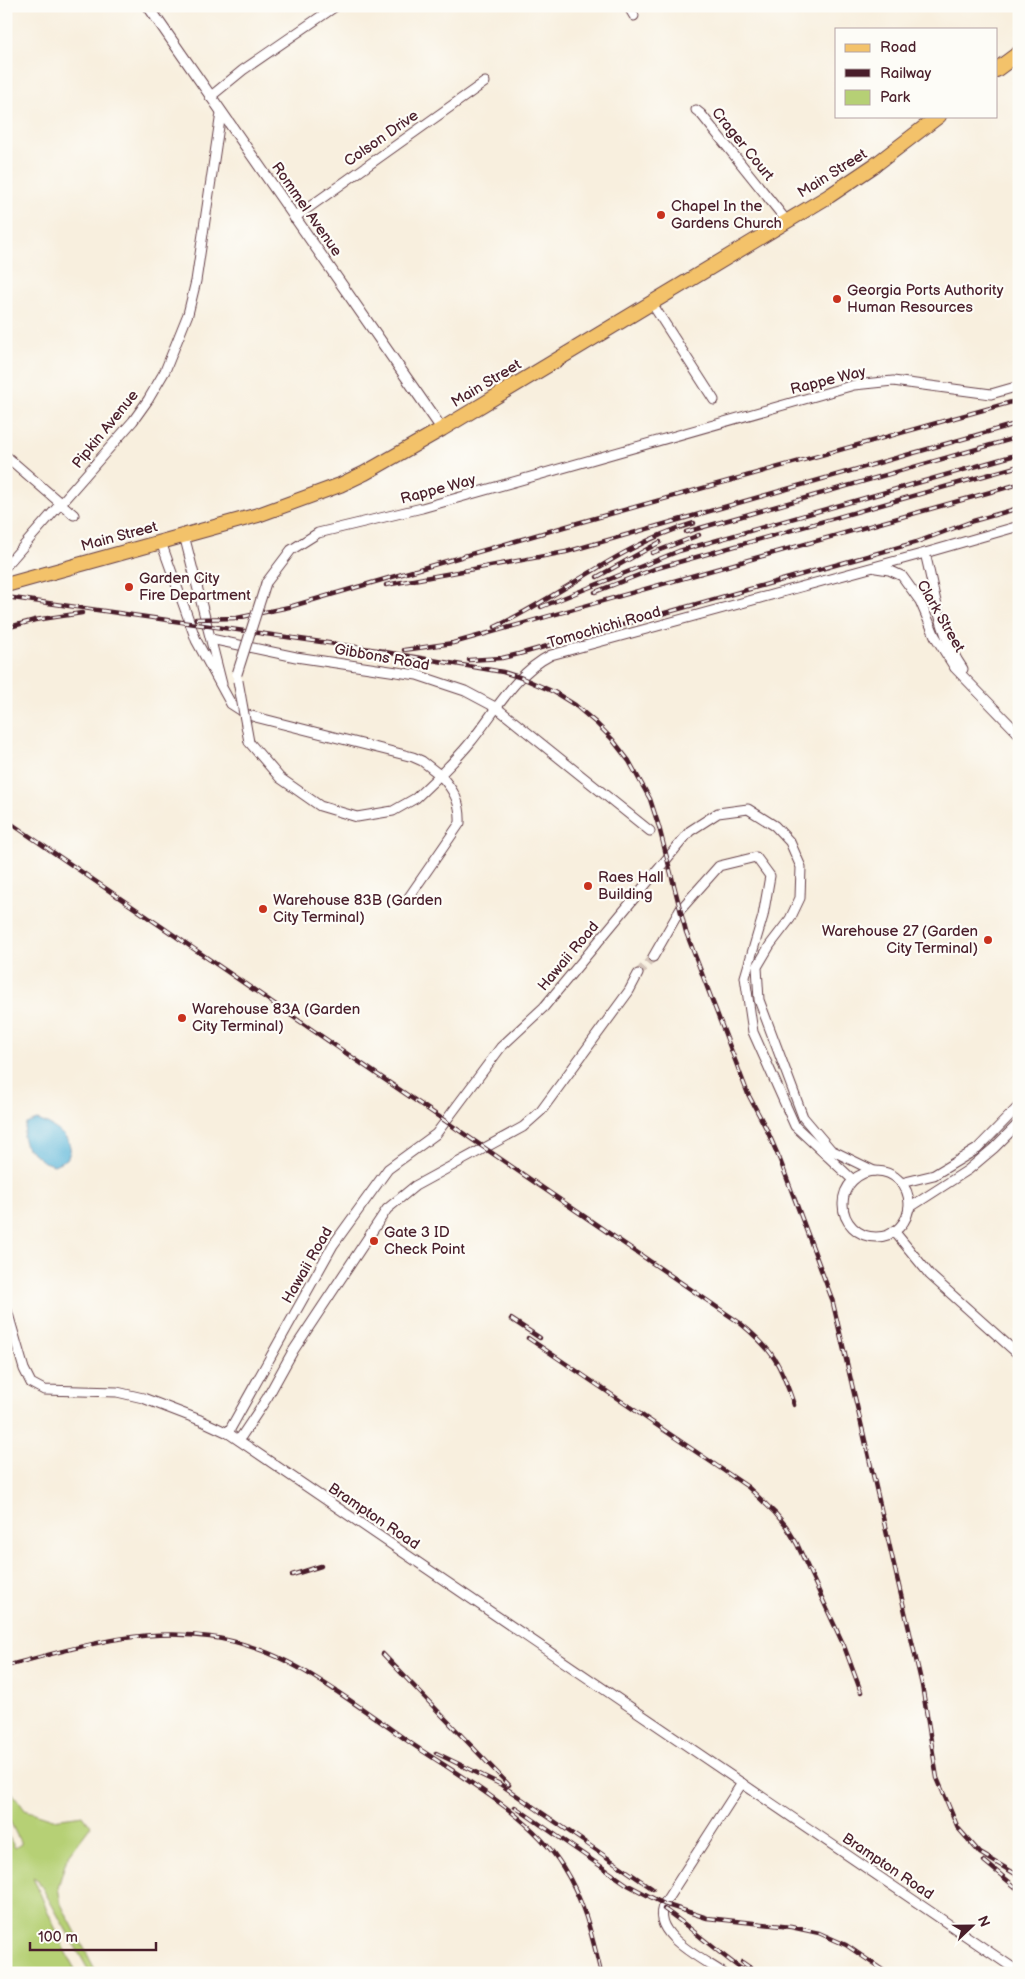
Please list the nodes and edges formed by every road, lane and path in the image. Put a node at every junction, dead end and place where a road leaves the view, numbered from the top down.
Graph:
1 (148, 6) edge
2 (336, 6) edge
3 (628, 6) edge
4 (634, 16) dead end
5 (1019, 53) edge
6 (998, 69) edge
7 (485, 82) dead end
8 (210, 96) junction
9 (696, 110) dead end
10 (221, 113) junction
11 (936, 118) edge
12 (294, 218) junction
13 (786, 220) junction
14 (651, 302) junction
15 (1019, 386) edge
16 (714, 400) dead end
17 (442, 428) junction
18 (6, 456) edge
19 (61, 502) junction
20 (74, 515) dead end
21 (1019, 526) edge
22 (184, 536) junction
23 (161, 542) junction
24 (925, 553) junction
25 (6, 566) edge
26 (874, 567) junction
27 (8, 583) edge
28 (212, 639) junction
29 (225, 696) junction
30 (496, 708) junction
31 (1019, 727) edge
32 (1019, 734) edge
33 (440, 775) junction
34 (650, 831) dead end
35 (409, 897) dead end
36 (653, 957) tunnel mouth
37 (638, 974) tunnel mouth
38 (1019, 1106) edge
39 (1019, 1123) edge
40 (874, 1171) junction
41 (853, 1180) junction
42 (901, 1183) junction
43 (909, 1208) junction
44 (894, 1231) junction
45 (6, 1307) edge
46 (1019, 1355) edge
47 (228, 1433) junction
48 (239, 1440) junction
49 (742, 1783) junction
50 (1016, 1970) edge
51 (723, 1973) edge

1 - 8 street, Rommel Avenue
2 - 8 street
3 - 4 street
5 - 6 main road
7 - 12 street, Colson Drive
8 - 10 street, Rommel Avenue
9 - 13 street, Crager Court
10 - 12 street, Rommel Avenue
10 - 19 street, Pipkin Avenue
11 - 13 main road, Main Street
12 - 17 street, Rommel Avenue
13 - 14 main road, Main Street
14 - 16 street
14 - 17 main road, Main Street
15 - 33 street, Rappe Way, bridge
17 - 22 main road, Main Street
18 - 19 street
19 - 20 street
19 - 25 street, Pipkin Avenue
21 - 24 street, Tomochichi Road
22 - 23 main road, Main Street
22 - 28 street
23 - 27 main road, Main Street
23 - 29 street
24 - 26 street, Tomochichi Road
24 - 31 street, Clark Street
26 - 30 street, Tomochichi Road
26 - 32 street, Clark Street
28 - 29 street
28 - 30 street, Gibbons Road
29 - 33 street
30 - 33 street, Tomochichi Road
30 - 34 street, Gibbons Road
33 - 35 street
36 - 41 street
37 - 48 street
38 - 42 street
39 - 43 street
40 - 41 street
40 - 42 street
40 - 47 street, Hawaii Road
41 - 44 street
42 - 43 street
43 - 44 street
44 - 46 street
45 - 47 street, Brampton Road
47 - 48 street, Brampton Road
48 - 49 street, Brampton Road
49 - 50 street, Brampton Road
49 - 51 street

